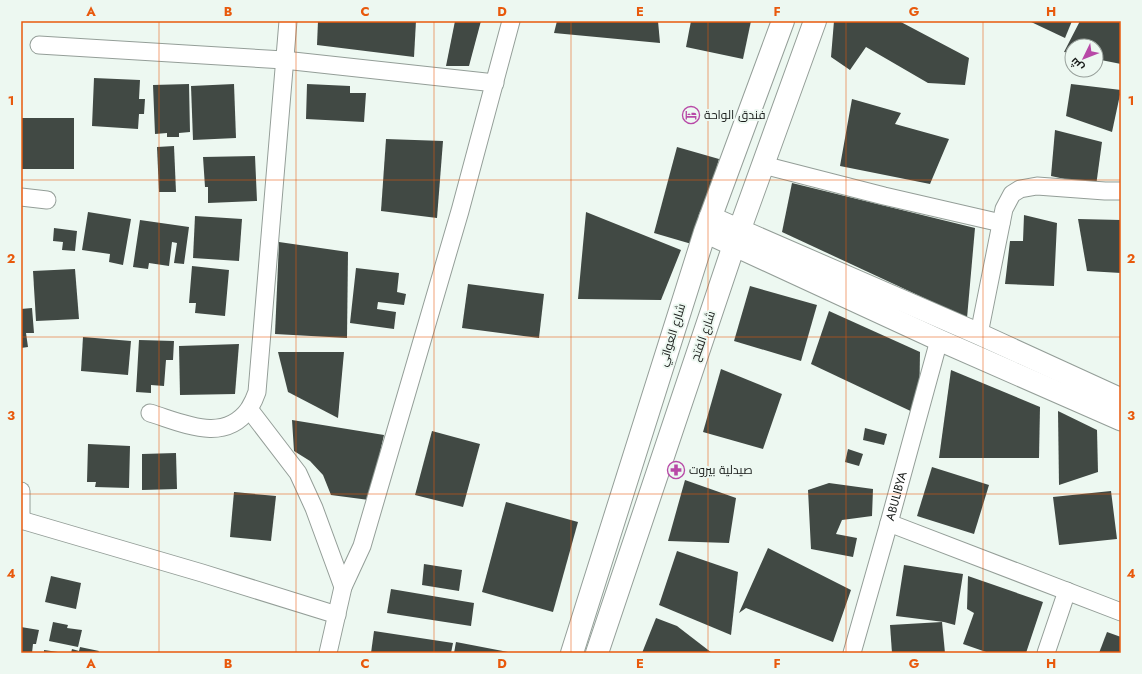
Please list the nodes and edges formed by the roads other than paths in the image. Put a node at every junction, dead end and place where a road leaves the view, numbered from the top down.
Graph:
1 (288, 21) edge
2 (511, 21) edge
3 (783, 21) edge
4 (815, 21) edge
5 (39, 45) dead end
6 (284, 60) junction
7 (495, 83) junction
8 (763, 165) junction
9 (1121, 191) edge
10 (21, 197) edge
11 (47, 200) dead end
12 (1001, 223) junction
13 (708, 224) junction
14 (737, 237) junction
15 (979, 334) junction
16 (939, 340) junction
17 (1121, 399) edge
18 (249, 408) junction
19 (150, 413) dead end
20 (1121, 420) edge
21 (21, 491) edge
22 (21, 521) edge
23 (889, 523) junction
24 (343, 587) junction
25 (1067, 591) junction
26 (1121, 612) edge
27 (337, 616) junction
28 (328, 653) edge
29 (572, 653) edge
30 (597, 653) edge
31 (852, 653) edge
32 (1046, 653) edge

1 - 6 street
2 - 7 street
3 - 13 main road, شارع العواتي
4 - 8 main road, شارع الفتح
5 - 6 street
6 - 7 street
6 - 18 street
7 - 24 street
8 - 12 street
8 - 14 main road, شارع الفتح
9 - 12 street
10 - 11 street
12 - 15 street
13 - 14 street
13 - 29 main road, شارع العواتي
14 - 15 street
14 - 16 street
14 - 30 main road, شارع الفتح
15 - 17 street
16 - 20 street
16 - 23 street, ABULIBYA
18 - 19 street
18 - 24 street
21 - 22 street
22 - 27 street
23 - 25 street
23 - 31 street, ABULIBYA
24 - 27 street
25 - 26 street
25 - 32 street
27 - 28 street

